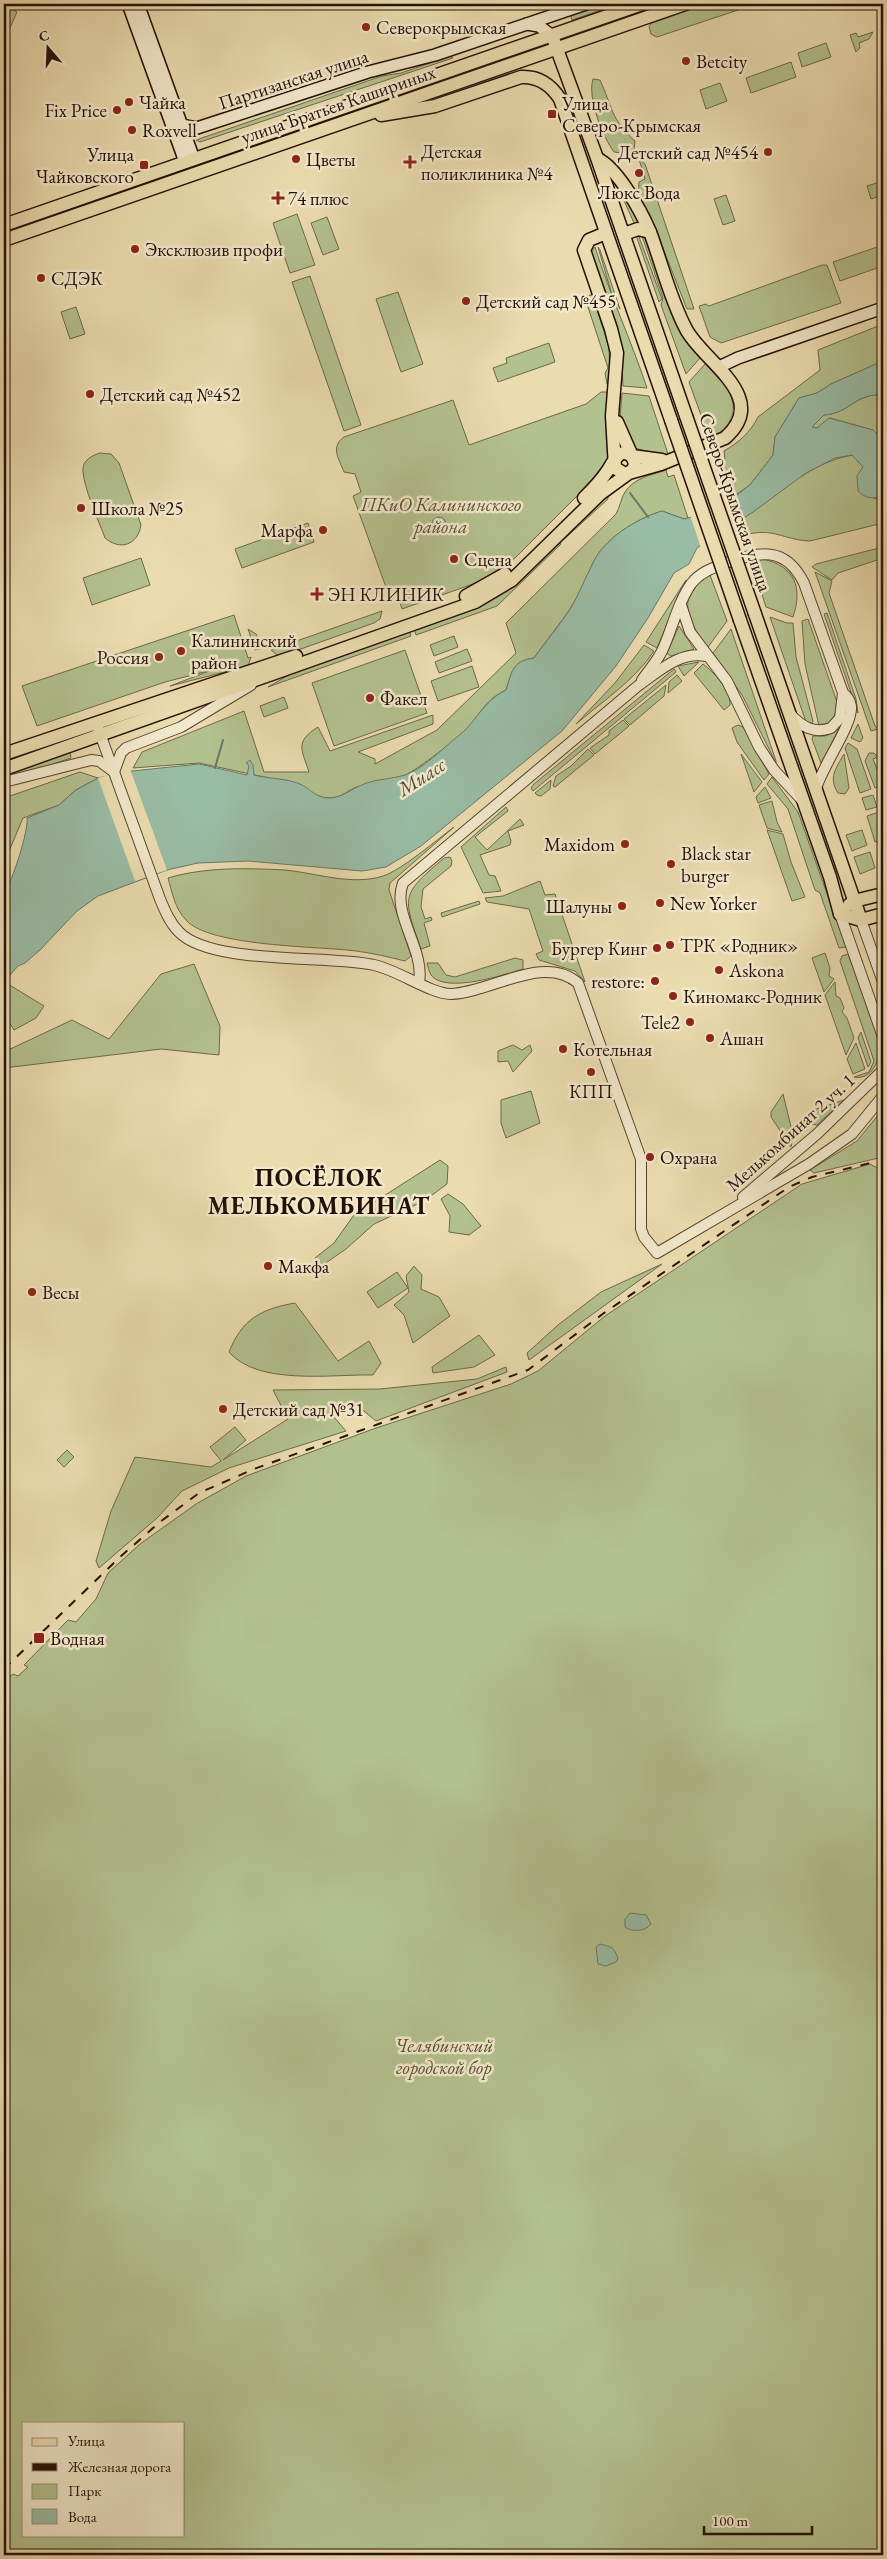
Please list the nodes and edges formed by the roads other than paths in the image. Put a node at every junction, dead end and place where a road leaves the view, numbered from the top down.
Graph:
1 (128, 4) edge
2 (138, 4) edge
3 (586, 4) edge
4 (642, 4) edge
5 (685, 4) edge
6 (526, 24) junction
7 (551, 35) junction
8 (556, 48) junction
9 (350, 120) junction
10 (182, 125) junction
11 (597, 158) junction
12 (189, 160) junction
13 (195, 173) junction
14 (4, 225) edge
15 (650, 232) junction
16 (606, 233) junction
17 (624, 234) junction
18 (4, 240) edge
19 (883, 308) edge
20 (719, 367) junction
21 (614, 410) junction
22 (632, 456) junction
23 (615, 460) junction
24 (670, 460) junction
25 (629, 473) junction
26 (681, 604) junction
27 (706, 656) junction
28 (265, 676) junction
29 (639, 685) junction
30 (843, 692) junction
31 (790, 714) junction
32 (96, 722) junction
33 (101, 735) junction
34 (4, 754) edge
35 (4, 769) edge
36 (114, 772) junction
37 (4, 782) edge
38 (816, 789) junction
39 (804, 803) junction
40 (883, 894) edge
41 (854, 901) junction
42 (840, 914) junction
43 (883, 914) edge
44 (861, 920) junction
45 (419, 982) junction
46 (883, 982) edge
47 (883, 1037) edge
48 (883, 1070) edge
49 (883, 1096) edge
50 (730, 1210) junction

1 - 12 main road
2 - 10 main road
3 - 6 main road, Партизанская улица
4 - 7 main road, улица Братьев Кашириных
5 - 8 main road, улица Братьев Кашириных
6 - 7 main road
6 - 10 main road, Партизанская улица
7 - 8 main road, Северо-Крымская улица
7 - 12 main road, улица Братьев Кашириных
8 - 9 main road, улица Братьев Кашириных
8 - 11 main road, Северо-Крымская улица
9 - 13 main road, улица Братьев Кашириных
9 - 16 main road, Северо-Крымская улица
10 - 12 main road
11 - 15 main road
11 - 17 main road, Северо-Крымская улица
12 - 13 main road
12 - 14 main road, улица Братьев Кашириных
13 - 18 main road, улица Братьев Кашириных
15 - 17 main road
15 - 20 main road
16 - 21 main road
16 - 39 main road, Северо-Крымская улица, bridge
17 - 31 main road, Северо-Крымская улица, bridge
19 - 20 main road
20 - 24 main road
21 - 22 main road
21 - 23 main road
22 - 23 main road
22 - 24 main road
22 - 25 main road
23 - 25 main road
23 - 32 main road
24 - 25 main road
25 - 28 main road
26 - 27 street
26 - 29 street
26 - 30 street
27 - 29 street
27 - 39 street
28 - 33 main road
28 - 36 street
29 - 45 street
30 - 31 street
30 - 38 street
31 - 38 main road, Северо-Крымская улица
32 - 33 street
32 - 34 main road
33 - 35 main road
33 - 36 street
36 - 37 street
36 - 45 street
38 - 41 main road, Северо-Крымская улица
39 - 42 main road, Северо-Крымская улица
40 - 41 main road
41 - 42 main road
41 - 44 main road, Северо-Крымская улица
42 - 44 main road
42 - 47 street, Северо-Крымская улица
43 - 44 main road
44 - 46 street, Северо-Крымская улица
45 - 50 street
48 - 50 street, Мелькомбинат 2 уч. 1
49 - 50 street, Мелькомбинат 2 уч. 1

